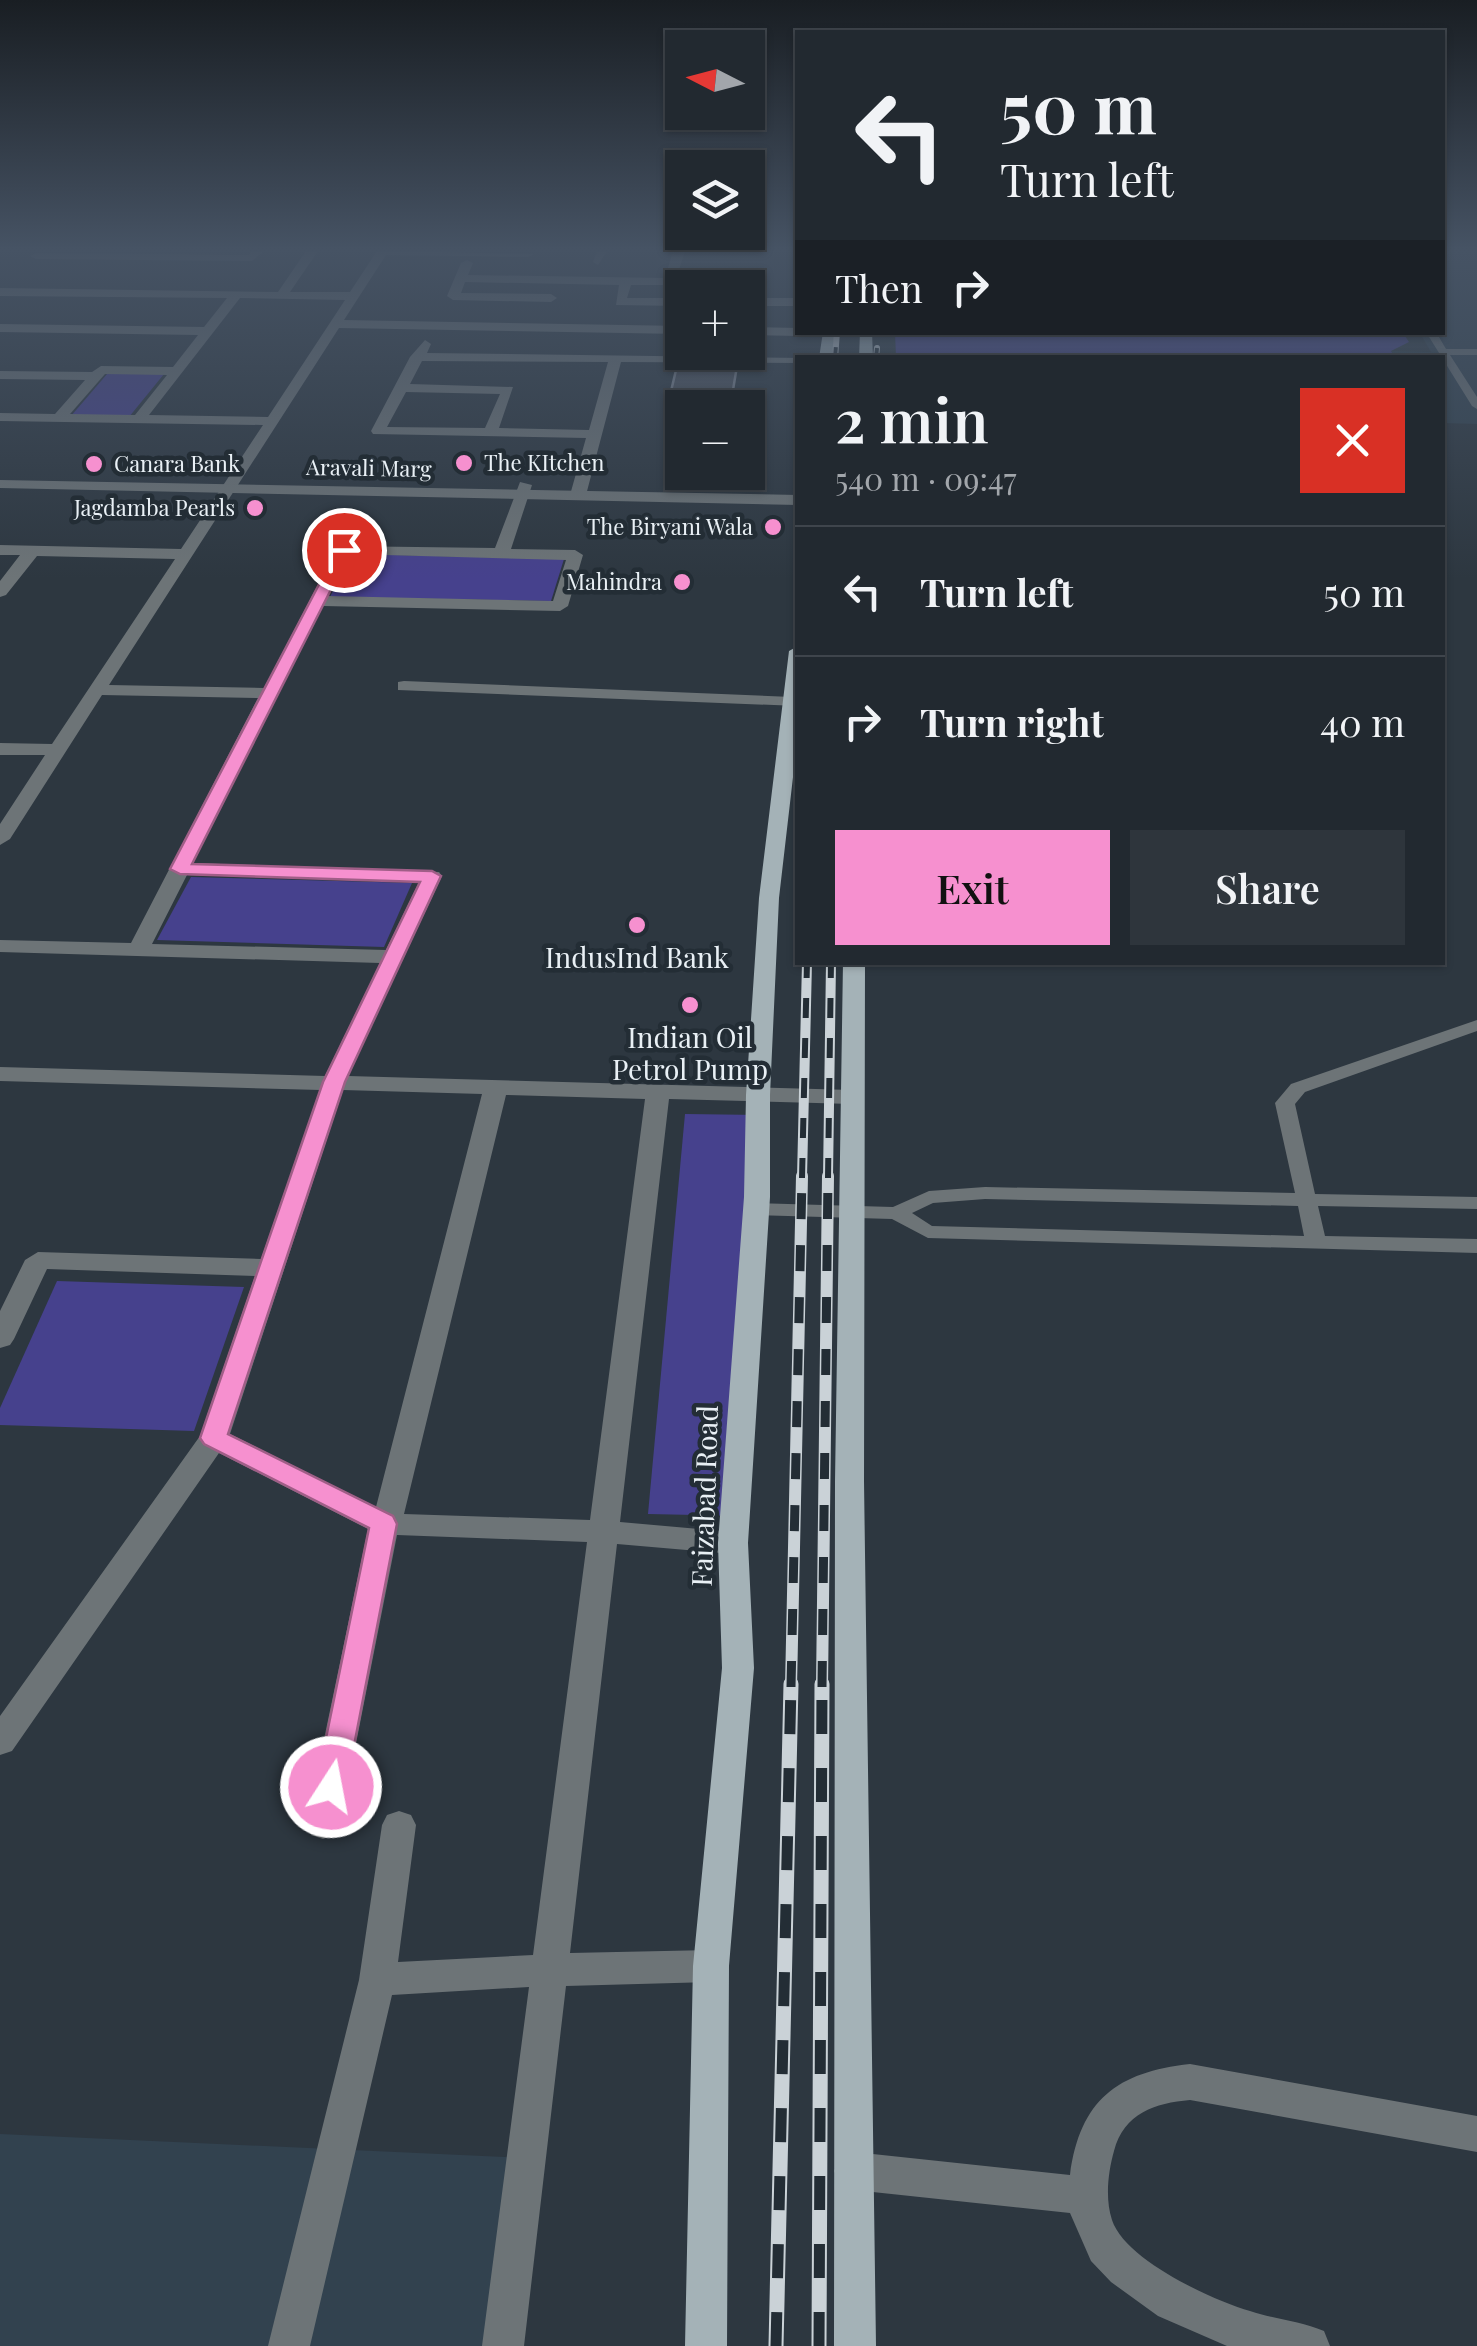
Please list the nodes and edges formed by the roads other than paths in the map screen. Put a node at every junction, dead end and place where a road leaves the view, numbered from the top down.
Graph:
1 (185, 360) edge
2 (311, 360) edge
3 (415, 360) edge
4 (615, 360) edge
5 (1447, 360) edge
6 (177, 371) junction
7 (0, 375) edge
8 (96, 376) junction
9 (401, 388) junction
10 (1477, 406) edge
11 (0, 417) edge
12 (59, 418) junction
13 (140, 419) junction
14 (272, 421) junction
15 (491, 432) junction
16 (594, 434) junction
17 (0, 476) edge
18 (0, 484) edge
19 (231, 484) junction
20 (524, 489) junction
21 (795, 489) edge
22 (579, 490) junction
23 (795, 500) edge
24 (0, 550) edge
25 (32, 551) junction
26 (185, 554) junction
27 (502, 554) junction
28 (0, 592) edge
29 (317, 602) junction
30 (795, 676) edge
31 (404, 686) dead end
32 (97, 690) junction
33 (270, 694) junction
34 (792, 702) junction
35 (0, 749) edge
36 (58, 750) junction
37 (0, 839) edge
38 (180, 869) junction
39 (0, 946) edge
40 (138, 950) junction
41 (394, 957) junction
42 (854, 965) edge
43 (1477, 1024) edge
44 (0, 1074) edge
45 (334, 1082) junction
46 (496, 1086) junction
47 (658, 1090) junction
48 (758, 1095) junction
49 (852, 1097) junction
50 (1304, 1199) junction
51 (1477, 1203) edge
52 (756, 1210) junction
53 (850, 1212) junction
54 (896, 1213) junction
55 (1316, 1243) junction
56 (1477, 1246) edge
57 (271, 1268) junction
58 (0, 1340) edge
59 (214, 1438) junction
60 (386, 1524) junction
61 (603, 1532) junction
62 (734, 1543) junction
63 (0, 1742) edge
64 (324, 1825) dead end
65 (399, 1826) dead end
66 (711, 1966) junction
67 (549, 1970) junction
68 (378, 1980) junction
69 (1477, 2134) edge
70 (854, 2171) junction
71 (1088, 2196) junction
72 (289, 2346) edge
73 (503, 2346) edge
74 (706, 2346) edge
75 (854, 2346) edge
76 (1309, 2346) edge

1 - 6 street
2 - 14 street
3 - 9 street
4 - 16 street
5 - 10 lane
6 - 8 street
6 - 13 street
7 - 8 street
8 - 12 street
9 - 15 street
9 - 15 street
11 - 12 street
12 - 13 street
13 - 14 street
14 - 19 street
15 - 16 street
16 - 22 street
17 - 19 street, Aravali Marg
18 - 19 street, Aravali Marg
19 - 20 street, Aravali Marg
19 - 26 street
20 - 22 street, Aravali Marg
20 - 27 street
21 - 22 street, Aravali Marg
22 - 23 street, Aravali Marg
24 - 25 street
25 - 26 street
25 - 28 street
26 - 32 street
27 - 29 street
27 - 29 street
29 - 33 street
30 - 34 main road, Faizabad Road
31 - 34 street
32 - 33 street
32 - 36 street
33 - 38 street
34 - 48 main road, Faizabad Road
35 - 36 street
36 - 37 street
38 - 40 street
38 - 41 street
39 - 40 street
40 - 41 street
41 - 45 street
42 - 49 main road
43 - 50 lane
44 - 45 street
45 - 46 street
45 - 57 street
46 - 47 street
46 - 60 street
47 - 48 street
47 - 61 street
48 - 49 street
48 - 52 main road, Faizabad Road
49 - 53 main road
50 - 51 lane
50 - 54 lane
50 - 55 lane
52 - 53 lane
52 - 62 main road, Faizabad Road
53 - 54 lane
53 - 70 main road
54 - 55 lane
55 - 56 lane
57 - 58 street
57 - 59 street
59 - 60 street
59 - 63 street
60 - 61 street
60 - 64 street
61 - 62 street
61 - 67 street
62 - 66 main road, Faizabad Road
65 - 68 street
66 - 67 street
66 - 74 main road, Faizabad Road
67 - 68 street
67 - 73 street
68 - 72 street
69 - 71 street
70 - 71 street
70 - 75 main road
71 - 76 street

